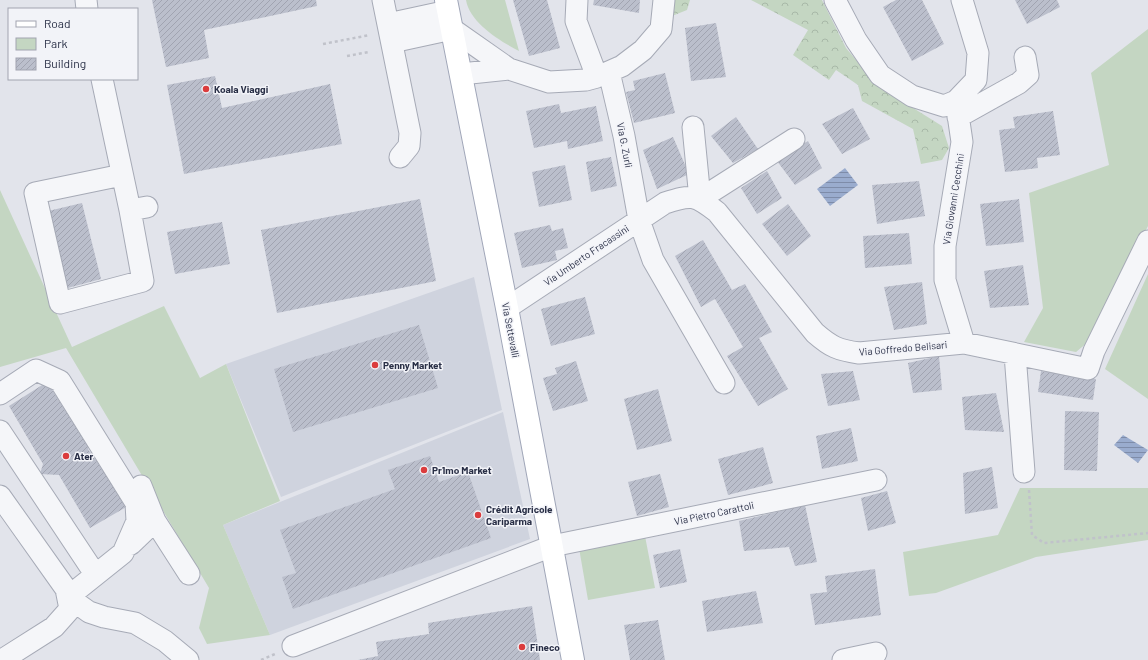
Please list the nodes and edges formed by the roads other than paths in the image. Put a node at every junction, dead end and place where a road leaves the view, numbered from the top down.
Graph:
1 (383, 0) edge
2 (577, 0) edge
3 (664, 0) edge
4 (835, 0) edge
5 (962, 0) edge
6 (449, 13) edge
7 (390, 32) junction
8 (1025, 57) dead end
9 (509, 68) junction
10 (461, 74) junction
11 (603, 74) junction
12 (102, 80) edge
13 (957, 109) junction
14 (693, 127) dead end
15 (794, 139) dead end
16 (400, 157) dead end
17 (122, 175) junction
18 (700, 199) junction
19 (639, 220) junction
20 (1148, 240) edge
21 (507, 308) junction
22 (964, 343) junction
23 (1015, 354) junction
24 (36, 370) junction
25 (724, 383) dead end
26 (0, 394) edge
27 (0, 431) edge
28 (1024, 472) road end
29 (876, 480) dead end
30 (0, 496) edge
31 (155, 521) junction
32 (552, 546) junction
33 (123, 553) junction
34 (95, 574) junction
35 (189, 574) dead end
36 (68, 597) junction
37 (293, 646) dead end
38 (876, 653) dead end
39 (2, 660) edge
40 (188, 660) edge
41 (573, 660) edge
42 (843, 660) edge

1 - 7 street
2 - 11 street, Via G. Zurli
3 - 11 street
4 - 13 street
5 - 13 street
6 - 7 street
6 - 9 street
6 - 10 main road, Via Settevalli
7 - 16 street
8 - 13 street
9 - 10 street
9 - 11 street
10 - 21 main road, Via Settevalli
11 - 19 street, Via G. Zurli
12 - 17 street
13 - 22 street, Via Giovanni Cecchini
14 - 18 street
15 - 18 street
17 - 17 street
18 - 19 street, Via Umberto Fracassini
18 - 22 street, Via Goffredo Belisari
19 - 21 street, Via Umberto Fracassini
19 - 25 street, Via G. Zurli
20 - 23 street, Via Goffredo Belisari
21 - 32 main road, Via Settevalli
22 - 23 street, Via Goffredo Belisari
23 - 28 street
24 - 26 street
24 - 31 street
24 - 33 street
27 - 34 street
29 - 32 street, Via Pietro Carattoli
30 - 36 street
31 - 33 street
31 - 35 street
32 - 37 street, Via Pietro Carattoli
32 - 41 main road, Via Settevalli
33 - 34 street
34 - 36 street
36 - 39 street
36 - 40 street
38 - 42 street

